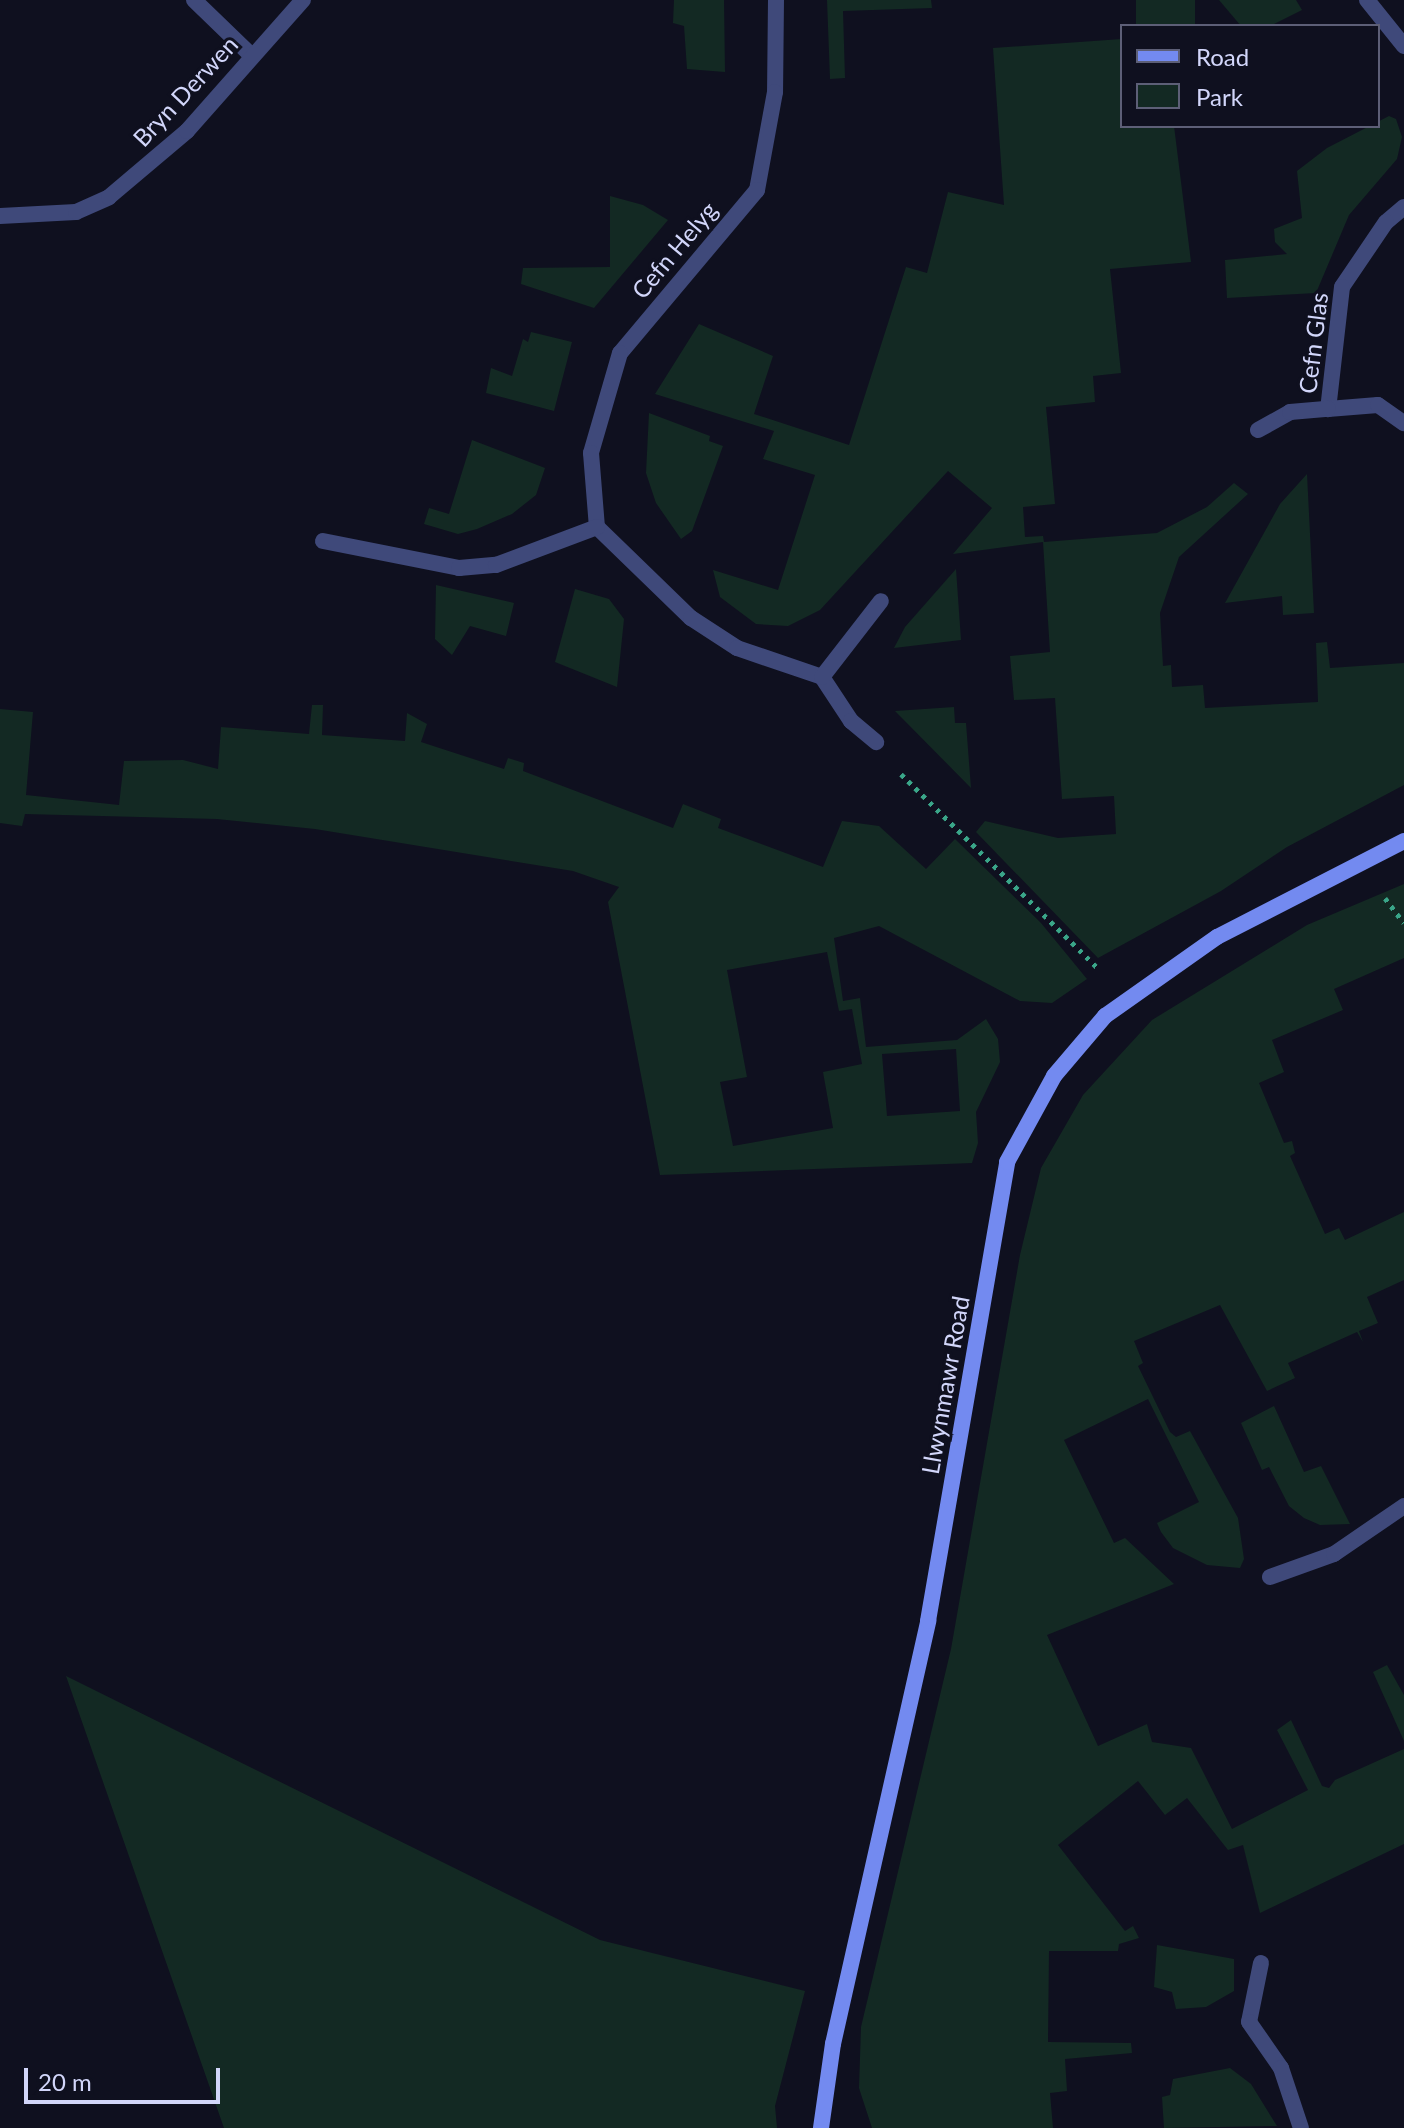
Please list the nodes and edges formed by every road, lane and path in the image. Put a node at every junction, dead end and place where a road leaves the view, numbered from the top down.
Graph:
1 (194, 0) edge
2 (303, 0) edge
3 (776, 0) edge
4 (1367, 0) edge
5 (1404, 46) edge
6 (251, 55) junction
7 (1404, 207) edge
8 (0, 216) edge
9 (1328, 409) junction
10 (1404, 423) edge
11 (1258, 430) dead end
12 (597, 527) junction
13 (323, 541) dead end
14 (881, 601) dead end
15 (822, 677) junction
16 (876, 742) joint
17 (1404, 841) edge
18 (1382, 894) dead end
19 (1404, 923) edge
20 (1104, 974) dead end
21 (1404, 1506) edge
22 (1270, 1577) dead end
23 (1261, 1963) dead end
24 (821, 2128) edge
25 (1301, 2128) edge

1 - 6 street
2 - 6 street, Bryn Derwen
3 - 12 street, Cefn Helyg
4 - 5 street
6 - 8 street, Bryn Derwen
7 - 9 street, Cefn Glas
9 - 10 street, Cefn Glas
9 - 11 street, Cefn Glas
12 - 13 street
12 - 15 street
14 - 15 street
15 - 16 street
16 - 20 path
17 - 24 street, Llwynmawr Road
18 - 19 path
21 - 22 street
23 - 25 street

